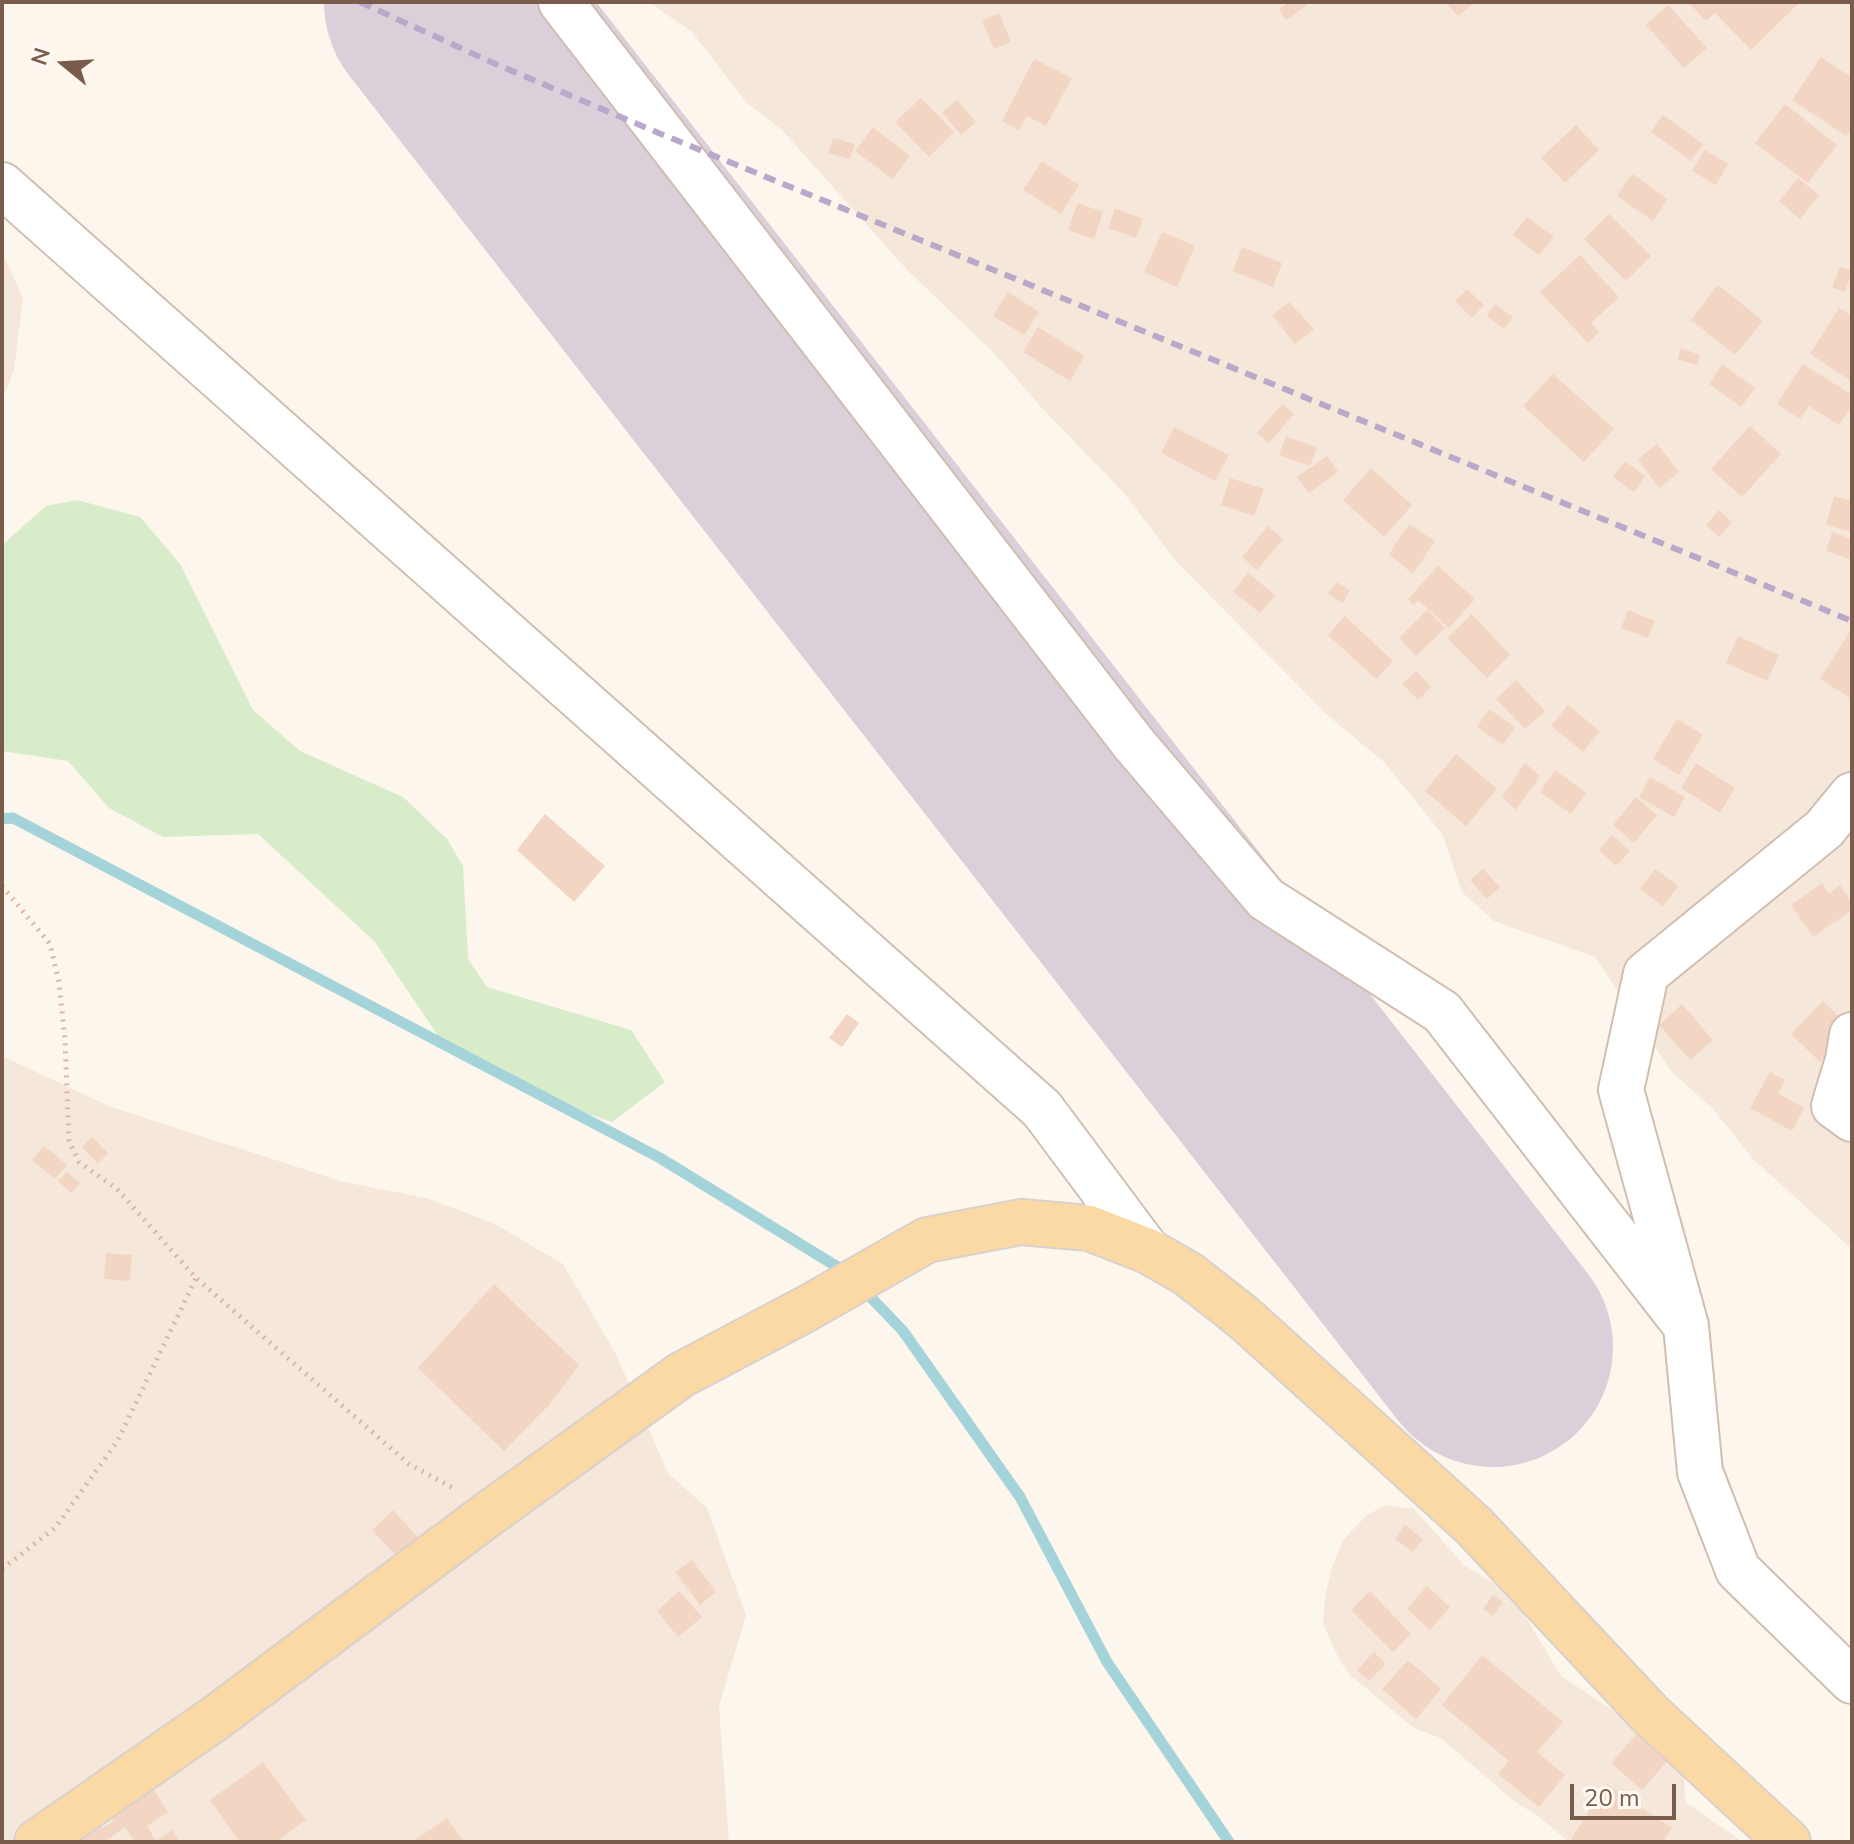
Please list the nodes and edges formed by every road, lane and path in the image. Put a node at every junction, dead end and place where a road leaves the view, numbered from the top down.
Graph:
1 (561, 2) edge
2 (2, 185) edge
3 (1852, 795) edge
4 (2, 886) edge
5 (1852, 1035) edge
6 (1852, 1119) edge
7 (1148, 1251) junction
8 (196, 1278) junction
9 (1686, 1326) junction
10 (487, 1515) junction
11 (2, 1569) edge
12 (1852, 1681) edge
13 (37, 1842) edge
14 (1788, 1842) edge

1 - 9 street
2 - 7 street
3 - 9 street
4 - 8 path
5 - 6 street
7 - 10 main road
7 - 14 main road
8 - 10 path
8 - 11 path
9 - 12 street
10 - 13 main road

